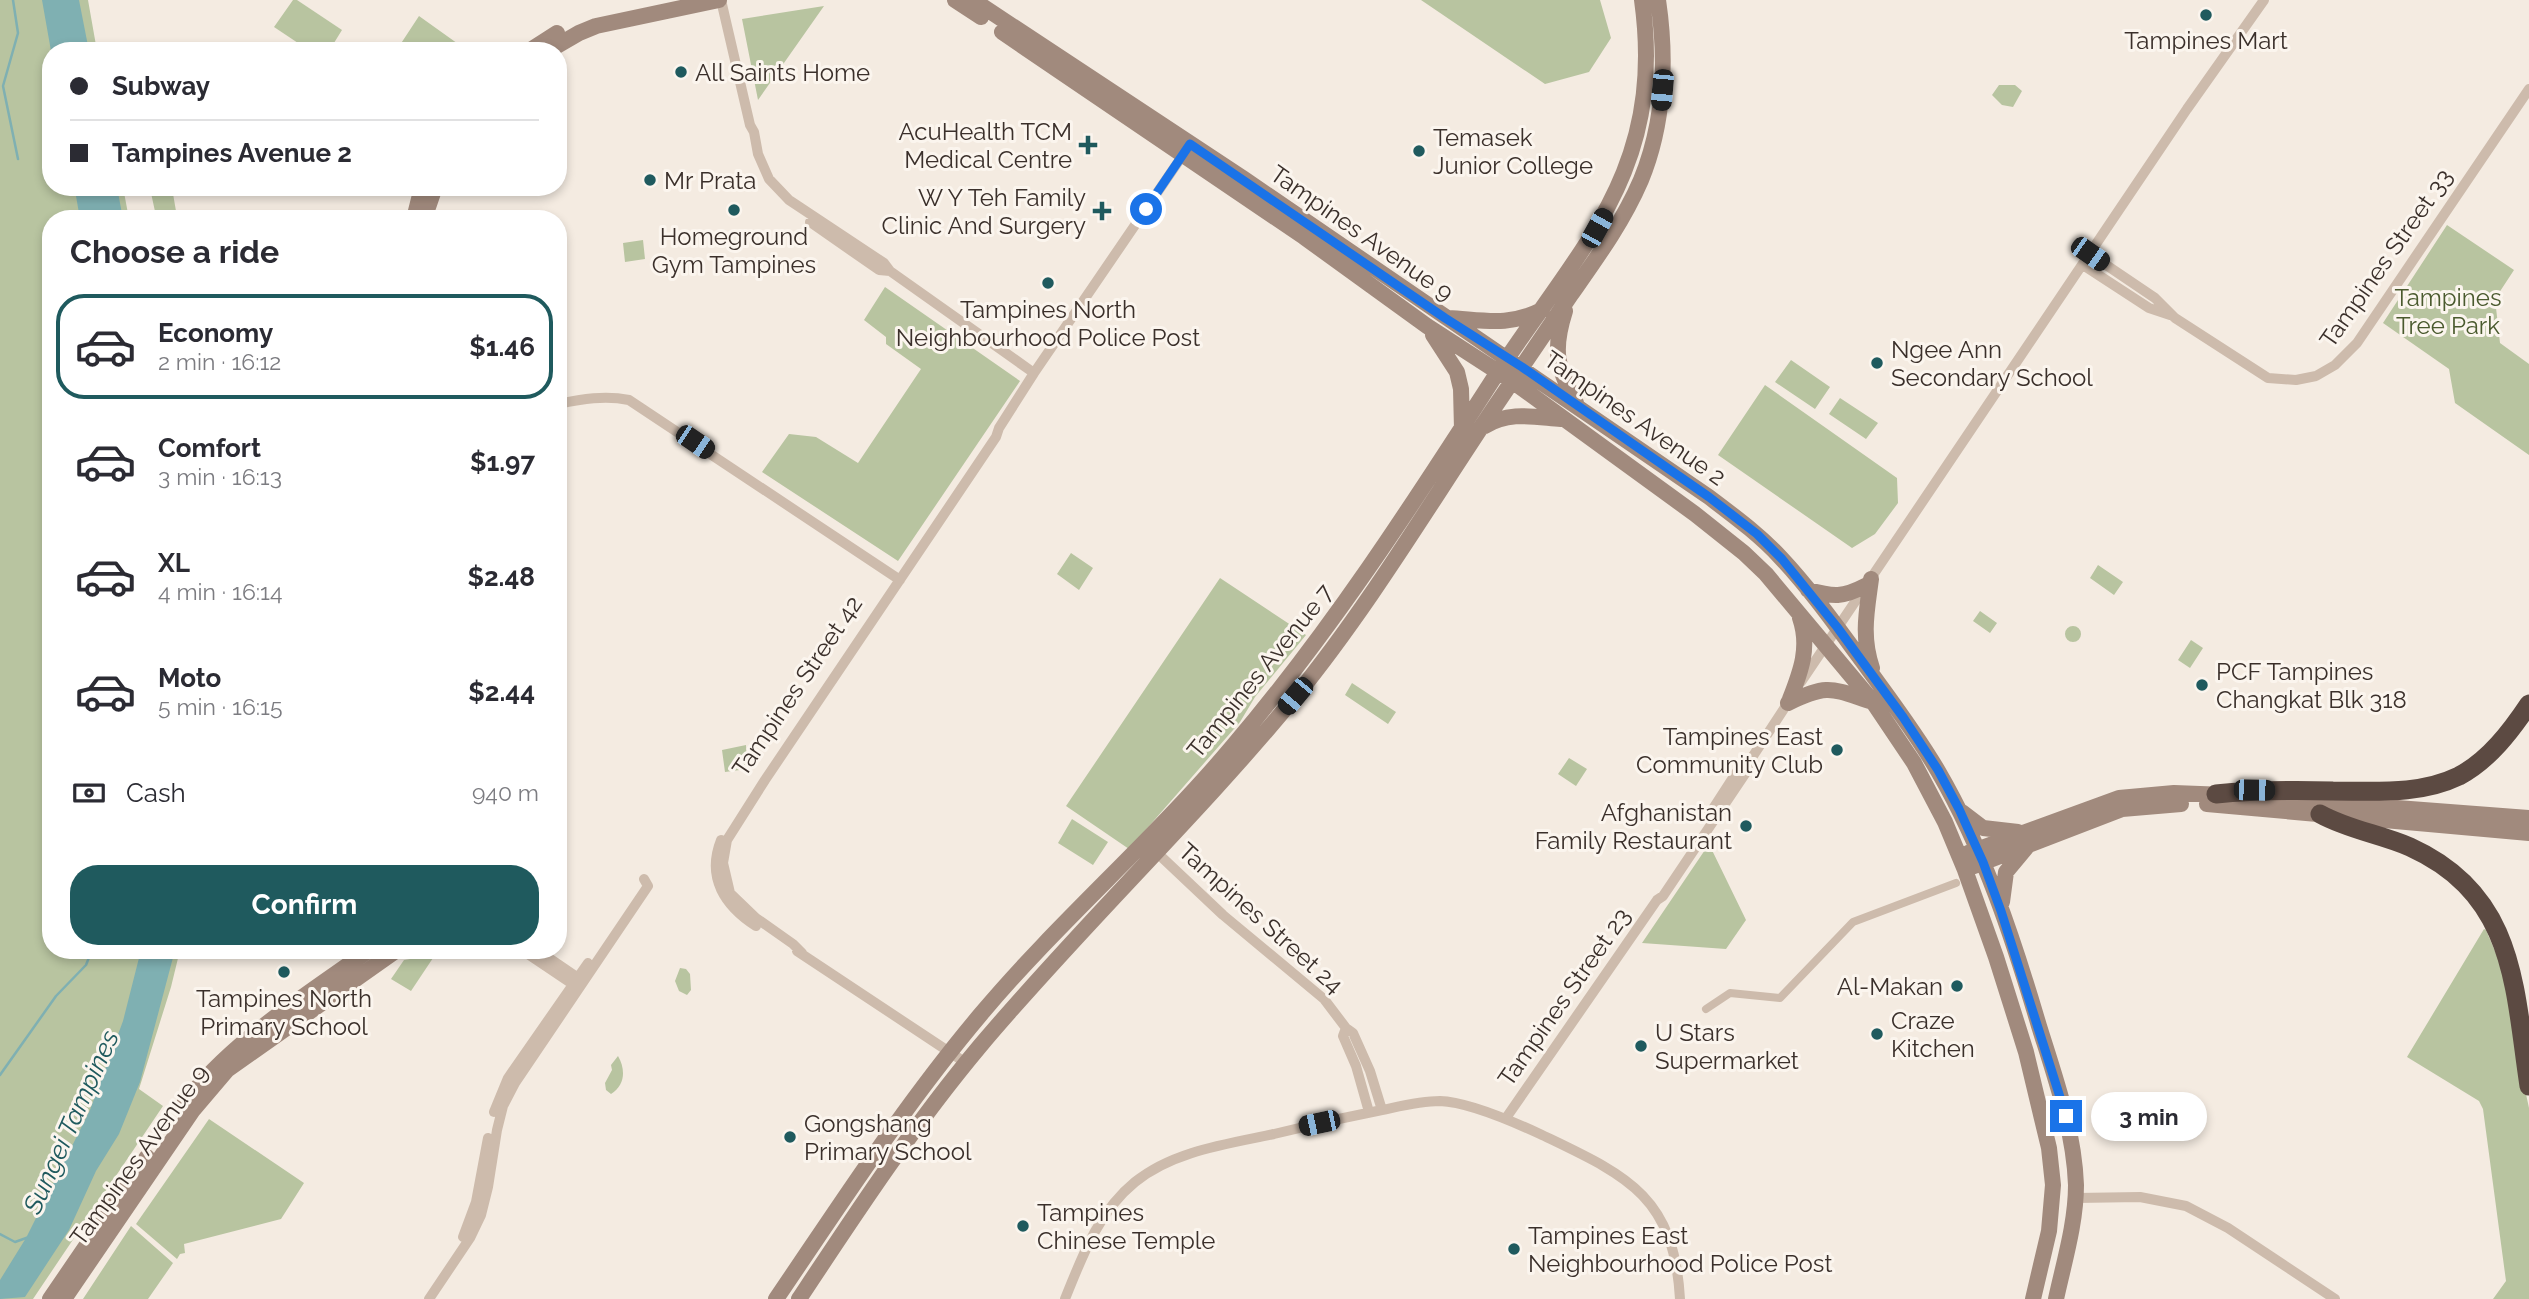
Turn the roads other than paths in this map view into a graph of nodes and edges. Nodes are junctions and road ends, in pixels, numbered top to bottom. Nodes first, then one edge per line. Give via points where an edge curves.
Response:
1 (668, 0) edge
2 (720, 0) edge
3 (956, 0) edge
4 (973, 0) edge
5 (1642, 0) edge
6 (1658, 0) edge
7 (2256, 0) edge
8 (2264, 0) edge
9 (544, 42) edge
10 (564, 42) edge
11 (2230, 46) junction
12 (2529, 89) edge
13 (1186, 150) junction
14 (2090, 254) junction
15 (2083, 265) junction
16 (1570, 297) junction
17 (1544, 308) junction
18 (2170, 314) junction
19 (1445, 318) junction
20 (1427, 326) junction
21 (1515, 362) junction
22 (1498, 372) junction
23 (1034, 373) junction
24 (1512, 381) junction
25 (567, 402) edge
26 (1577, 405) junction
27 (1563, 419) junction
28 (1462, 429) junction
29 (1480, 429) junction
30 (898, 579) junction
31 (1869, 582) junction
32 (1808, 590) junction
33 (1797, 610) junction
34 (1837, 627) junction
35 (1825, 644) junction
36 (1876, 680) junction
37 (1789, 701) junction
38 (1873, 702) junction
39 (2529, 704) edge
40 (2216, 794) junction
41 (1959, 809) junction
42 (2320, 814) junction
43 (2529, 818) edge
44 (2529, 833) edge
45 (2028, 838) junction
46 (1145, 841) junction
47 (1157, 853) junction
48 (1981, 855) junction
49 (1960, 870) junction
50 (2001, 911) junction
51 (357, 959) edge
52 (384, 959) edge
53 (537, 959) edge
54 (548, 959) edge
55 (578, 983) junction
56 (1706, 1009) dead end
57 (1346, 1028) junction
58 (951, 1051) junction
59 (966, 1063) junction
60 (2529, 1086) edge
61 (2058, 1088) junction
62 (1382, 1110) junction
63 (1369, 1112) junction
64 (1506, 1118) junction
65 (493, 1128) junction
66 (2049, 1148) junction
67 (2076, 1198) junction
68 (50, 1299) edge
69 (64, 1299) edge
70 (422, 1299) edge
71 (429, 1299) edge
72 (776, 1299) edge
73 (799, 1299) edge
74 (1065, 1299) edge
75 (1680, 1299) edge
76 (2033, 1299) edge
77 (2056, 1299) edge
78 (2335, 1299) edge

1 - 9 main road via 576,23
2 - 10 main road via 596,26
2 - 23 street via 750,125 751,156 769,191
3 - 13 main road, Tampines Avenue 9
4 - 13 main road, Tampines Avenue 9
5 - 17 main road, Tampines Avenue 7 via 1646,72 1641,118 1626,170 1609,207
6 - 16 main road, Tampines Avenue 7 via 1663,74 1653,142 1629,205
7 - 11 street via 2232,35
8 - 11 street
11 - 14 street, Tampines Street 23
12 - 18 street, Tampines Street 33 via 2357,344 2335,365 2305,379 2261,376
13 - 19 main road, Tampines Avenue 9
13 - 20 main road, Tampines Avenue 9
13 - 23 street, Tampines Street 42
14 - 15 street, Tampines Street 23
14 - 18 street, Tampines Street 33
15 - 18 street, Tampines Street 33 via 2149,308
15 - 31 street, Tampines Street 23
16 - 21 main road, Tampines Avenue 7
16 - 26 main road via 1556,345
17 - 19 main road via 1506,322
17 - 21 main road, Tampines Avenue 7
19 - 21 main road, Tampines Avenue 9
20 - 22 main road, Tampines Avenue 9
20 - 28 main road via 1457,372
21 - 22 main road, Tampines Avenue 7
21 - 24 main road, Tampines Avenue 7
21 - 26 main road, Tampines Avenue 2
22 - 24 main road, Tampines Avenue 2
22 - 28 main road, Tampines Avenue 7
23 - 30 street, Tampines Street 42
24 - 27 main road, Tampines Avenue 2
24 - 29 main road, Tampines Avenue 7
25 - 30 street via 614,397 629,400
26 - 32 main road, Tampines Avenue 2 via 1757,534
27 - 29 main road via 1501,417
27 - 33 main road, Tampines Avenue 2 via 1645,475 1744,553
28 - 46 main road, Tampines Avenue 7 via 1340,609 1233,746
29 - 47 main road, Tampines Avenue 7 via 1391,567 1306,684
30 - 58 street, Tampines Street 42 via 731,821 716,853 717,881 728,904 752,924
31 - 32 main road via 1847,595
31 - 34 street, Tampines Street 23
31 - 36 main road via 1864,625
32 - 34 main road, Tampines Avenue 2
33 - 35 main road, Tampines Avenue 2
33 - 37 main road via 1806,648
34 - 35 street, Tampines Street 23
34 - 36 main road, Tampines Avenue 2
35 - 37 street, Tampines Street 23
35 - 38 main road, Tampines Avenue 2
36 - 41 main road, Tampines Avenue 2 via 1924,748
37 - 38 main road via 1820,689
37 - 64 street, Tampines Street 23 via 1746,771 1657,892 1657,900
38 - 49 main road, Tampines Avenue 2 via 1926,784
39 - 40 highway via 2487,756 2459,775 2422,789
40 - 43 main road
40 - 45 main road via 2119,798
41 - 45 main road via 1983,828
41 - 48 main road, Tampines Avenue 2
42 - 44 main road
42 - 45 main road via 2175,803 2122,808
42 - 60 highway via 2419,852 2471,890 2504,943
45 - 48 main road
45 - 50 main road via 2006,872
46 - 47 street, Tampines Street 24
46 - 58 main road, Tampines Avenue 7 via 1013,978
47 - 57 street, Tampines Street 24 via 1223,915 1314,989
47 - 59 main road, Tampines Avenue 7
48 - 49 main road
48 - 50 main road, Tampines Avenue 2
49 - 56 street via 1853,922 1780,998 1730,993
49 - 66 main road, Tampines Avenue 2 via 1996,957 2026,1052
50 - 61 main road, Tampines Avenue 2
51 - 68 main road, Tampines Avenue 9 via 238,1046 198,1084
52 - 69 main road, Tampines Avenue 9 via 227,1070 193,1110
53 - 55 street
54 - 55 street
55 - 55 street via 644,879 648,886
55 - 65 street via 515,1083
57 - 62 street, Tampines Street 24 via 1353,1033 1368,1067
57 - 63 street, Tampines Street 24 via 1343,1036
58 - 59 street, Tampines Street 42
58 - 72 main road, Tampines Avenue 7 via 876,1151
59 - 73 main road, Tampines Avenue 7 via 862,1203
61 - 66 main road via 2052,1102
61 - 67 main road, Tampines Avenue 2
62 - 63 street
62 - 64 street via 1444,1101
63 - 74 street via 1207,1149 1144,1175 1112,1205 1096,1228
64 - 75 street via 1614,1171 1643,1196 1669,1235
65 - 70 street via 462,1240
65 - 71 street via 481,1214
66 - 76 main road, Tampines Avenue 2 via 2053,1185 2049,1231
67 - 77 main road, Tampines Avenue 2
67 - 78 street via 2140,1197 2186,1206 2228,1228

